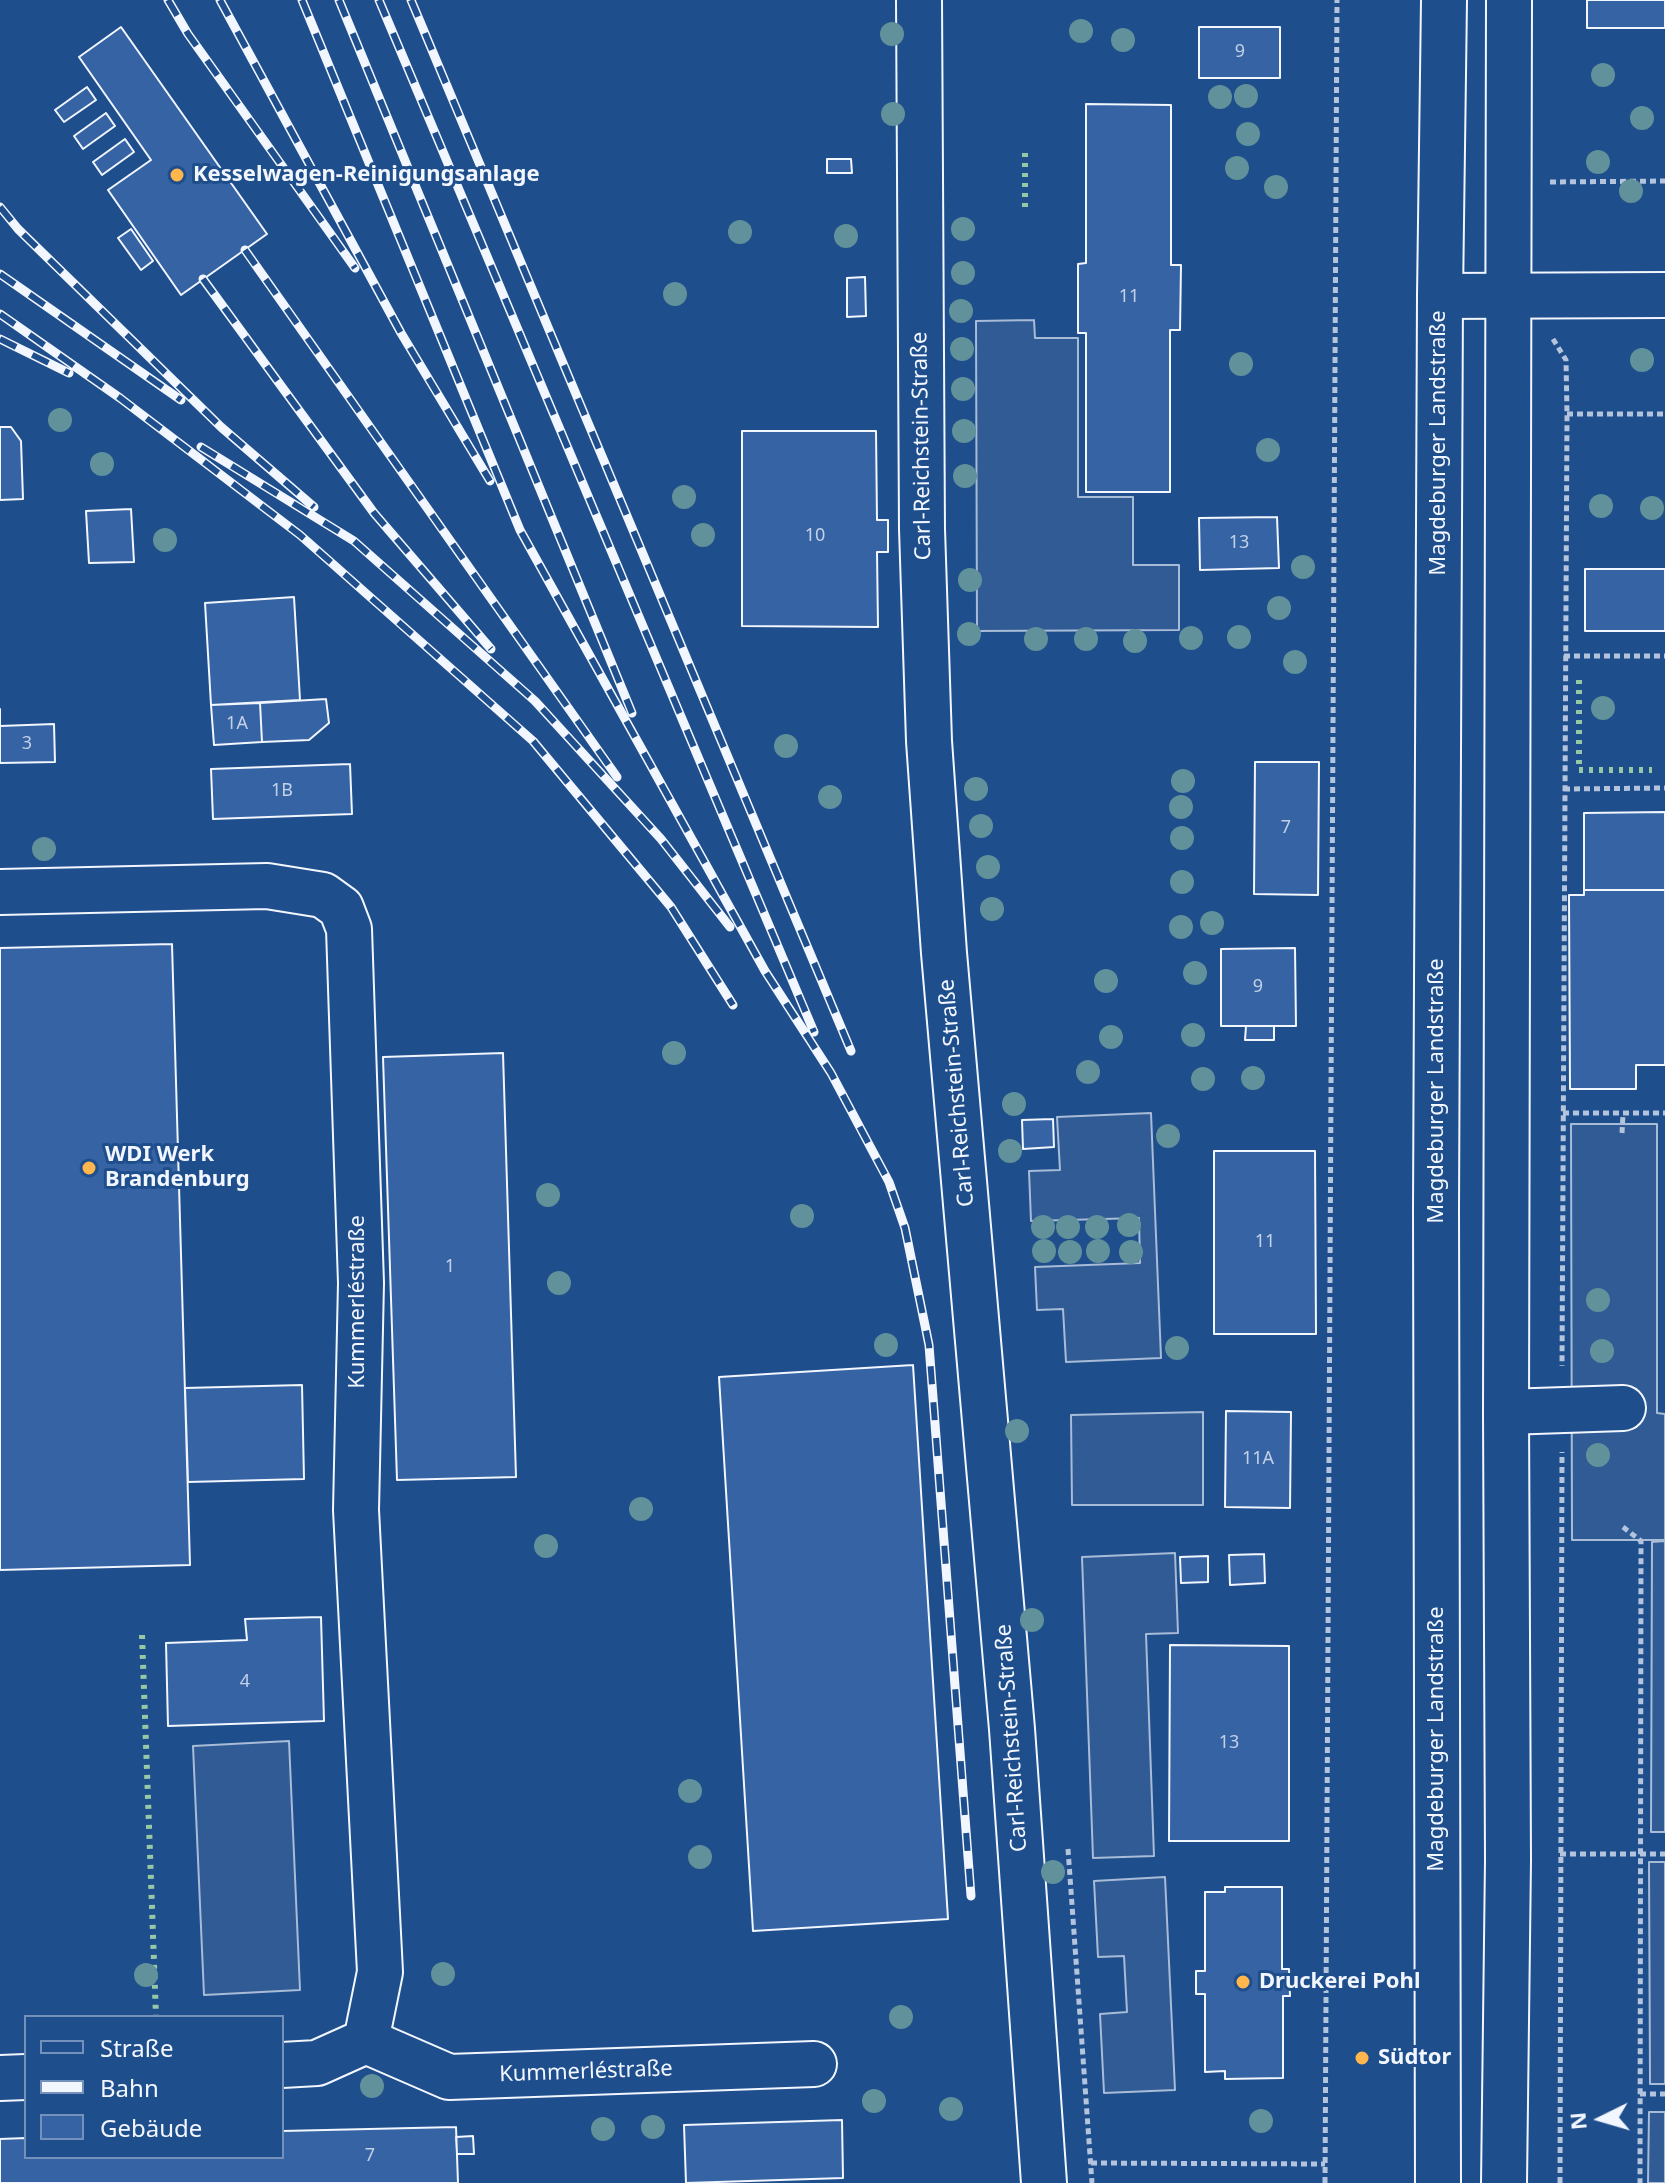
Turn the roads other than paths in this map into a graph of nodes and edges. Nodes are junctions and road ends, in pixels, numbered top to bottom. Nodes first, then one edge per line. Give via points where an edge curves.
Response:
1 (919, 0) edge
2 (1444, 0) edge
3 (1509, 0) edge
4 (1509, 295) junction
5 (1665, 295) edge
6 (1440, 296) junction
7 (0, 892) edge
8 (1623, 1408) dead end
9 (1506, 1412) junction
10 (366, 2041) junction
11 (814, 2064) dead end
12 (284, 2065) edge
13 (24, 2077) edge
14 (0, 2078) edge
15 (1044, 2183) edge
16 (1438, 2183) edge
17 (1504, 2183) edge

1 - 15 main road, Carl-Reichstein-Straße via 922,529 929,741 1012,1729
2 - 6 main road, Magdeburger Landstraße
3 - 4 main road
4 - 5 main road
4 - 6 main road
4 - 9 main road
6 - 16 main road, Magdeburger Landstraße
7 - 10 main road, Kummerléstraße via 267,886 323,895 341,908 349,929 361,1283 356,1510 380,1972
8 - 9 main road
9 - 17 main road
10 - 11 main road, Kummerléstraße via 449,2077
10 - 12 main road via 317,2063
13 - 14 main road

